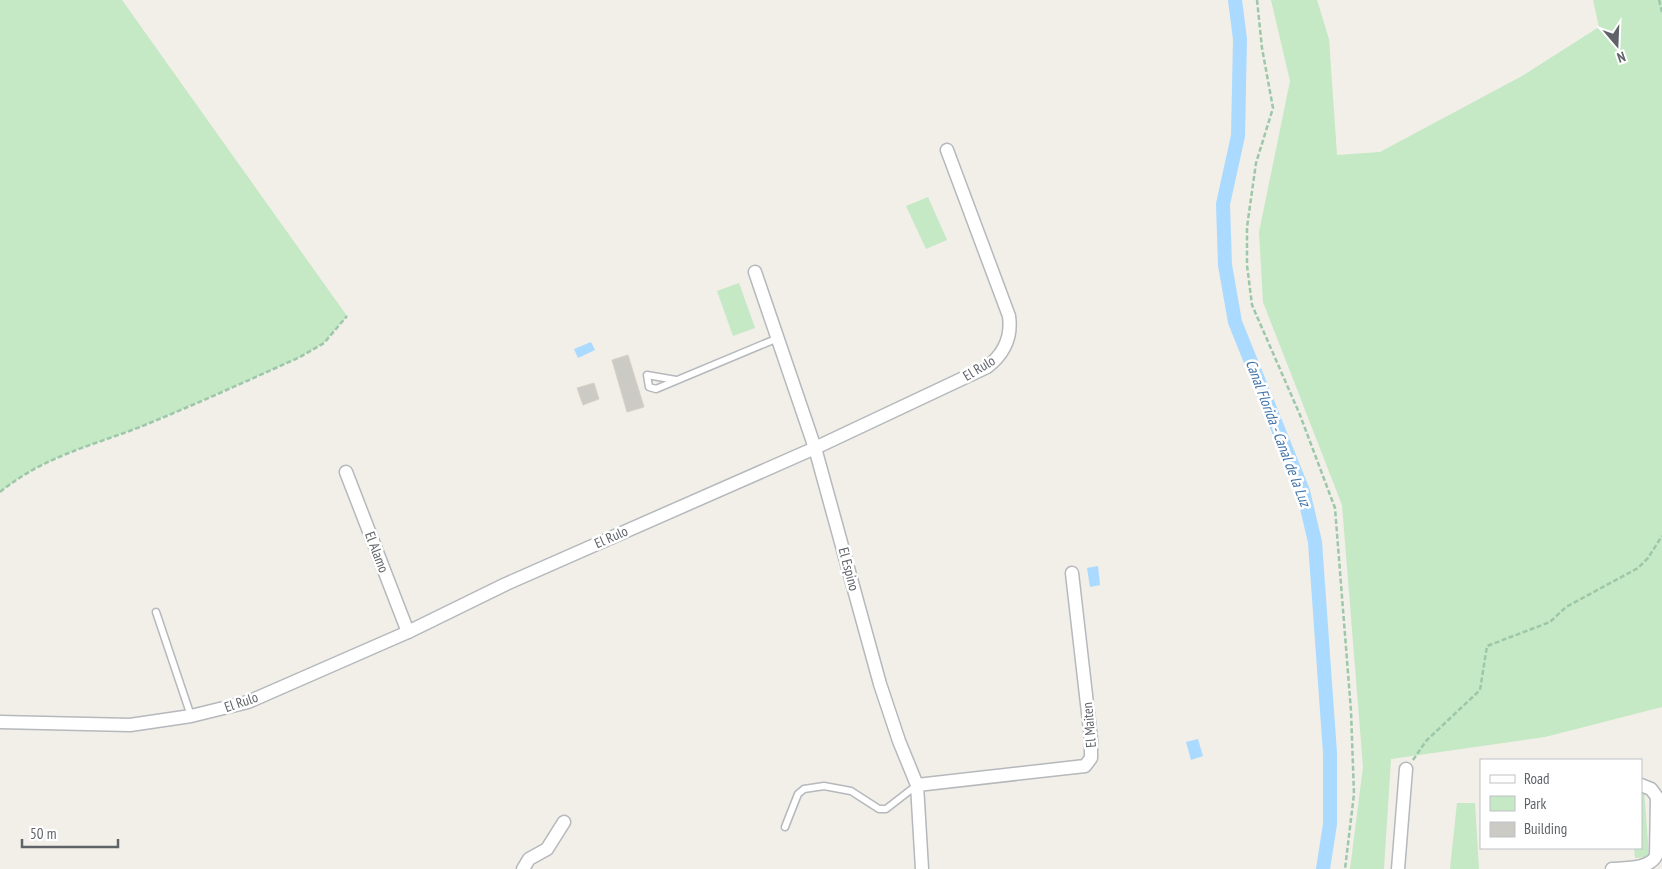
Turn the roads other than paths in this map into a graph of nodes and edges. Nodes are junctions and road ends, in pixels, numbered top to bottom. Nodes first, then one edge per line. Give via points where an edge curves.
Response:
1 (947, 150) dead end
2 (755, 272) dead end
3 (778, 338) junction
4 (676, 380) dead end
5 (815, 448) junction
6 (346, 472) dead end
7 (1072, 573) dead end
8 (156, 612) dead end
9 (408, 632) junction
10 (191, 716) junction
11 (0, 722) edge
12 (1406, 769) road end
13 (917, 785) junction
14 (1642, 785) edge
15 (564, 822) dead end
16 (1660, 826) edge
17 (785, 827) dead end
18 (524, 869) edge
19 (922, 869) edge
20 (1398, 869) edge
21 (1612, 869) edge

1 - 5 street, El Rulo via 1009,316 1010,332 1005,348 986,367
2 - 3 street, El Espino
3 - 4 lane
3 - 5 street, El Espino
5 - 9 street, El Rulo via 506,584
5 - 13 street, El Espino via 880,684
6 - 9 street, El Alamo
7 - 13 street, El Maiten via 1092,758 1085,766
8 - 10 lane
9 - 10 street, El Rulo via 248,702
10 - 11 street, El Rulo via 108,726
12 - 20 street
13 - 17 lane via 886,809 878,808 851,791 824,786 804,789 798,794
13 - 19 street, El Espino
14 - 16 street via 1651,789 1657,797
15 - 18 street via 547,849 529,859
16 - 21 street via 1652,863 1644,867

